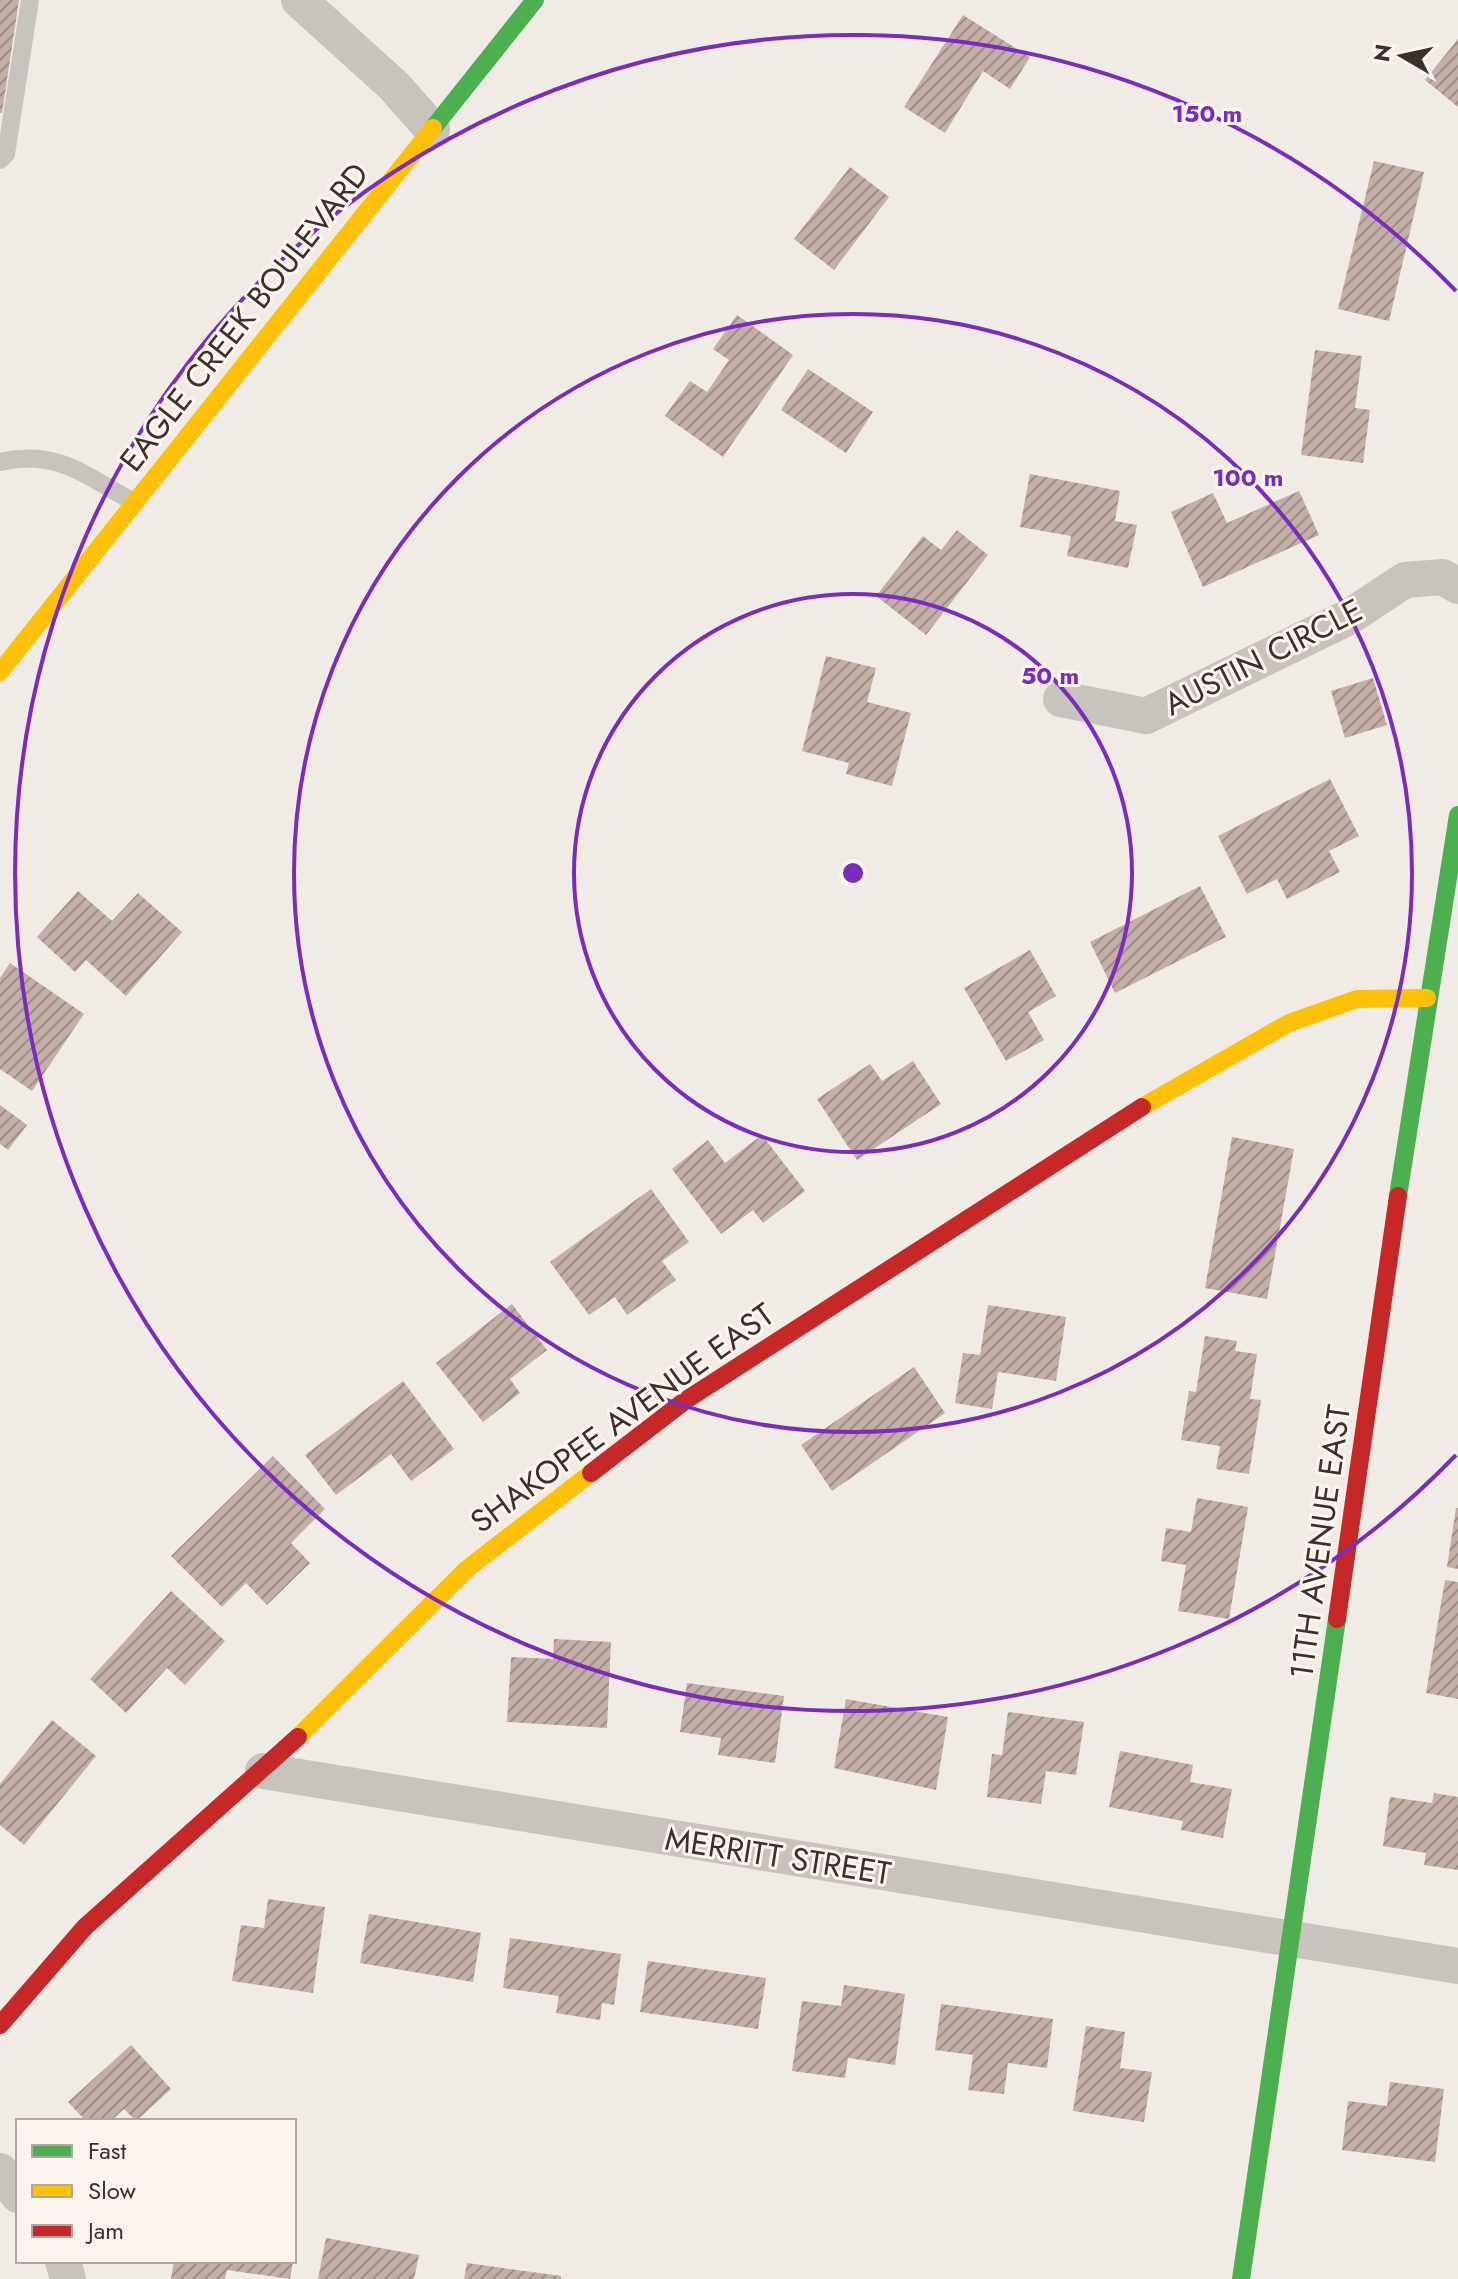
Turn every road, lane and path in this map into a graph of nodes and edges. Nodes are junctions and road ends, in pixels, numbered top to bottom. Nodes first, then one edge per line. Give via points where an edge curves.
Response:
1 (30, 0) edge
2 (299, 0) edge
3 (535, 0) edge
4 (432, 129) junction
5 (0, 160) edge
6 (0, 462) edge
7 (135, 503) junction
8 (1458, 586) edge
9 (0, 672) edge
10 (1061, 699) dead end
11 (1458, 815) edge
12 (1427, 998) junction
13 (263, 1771) junction
14 (1292, 1941) junction
15 (1458, 1966) edge
16 (0, 2025) edge
17 (0, 2171) edge
18 (16, 2192) edge
19 (1241, 2279) edge

1 - 5 lane via 6,154
2 - 4 street via 394,86
3 - 4 street, EAGLE CREEK BOULEVARD
4 - 7 street, EAGLE CREEK BOULEVARD
6 - 7 lane via 23,456 54,459
7 - 9 street, EAGLE CREEK BOULEVARD
8 - 10 street, AUSTIN CIRCLE via 1443,577 1405,580 1349,617 1146,716
11 - 12 street, 11TH AVENUE EAST
12 - 13 street, SHAKOPEE AVENUE EAST via 1357,999 1289,1023 1116,1122 686,1400 467,1569
12 - 14 street, 11TH AVENUE EAST
13 - 14 street, MERRITT STREET
13 - 16 street, SHAKOPEE AVENUE EAST via 85,1927
14 - 15 street, MERRITT STREET
14 - 19 street, 11TH AVENUE EAST
17 - 18 street

